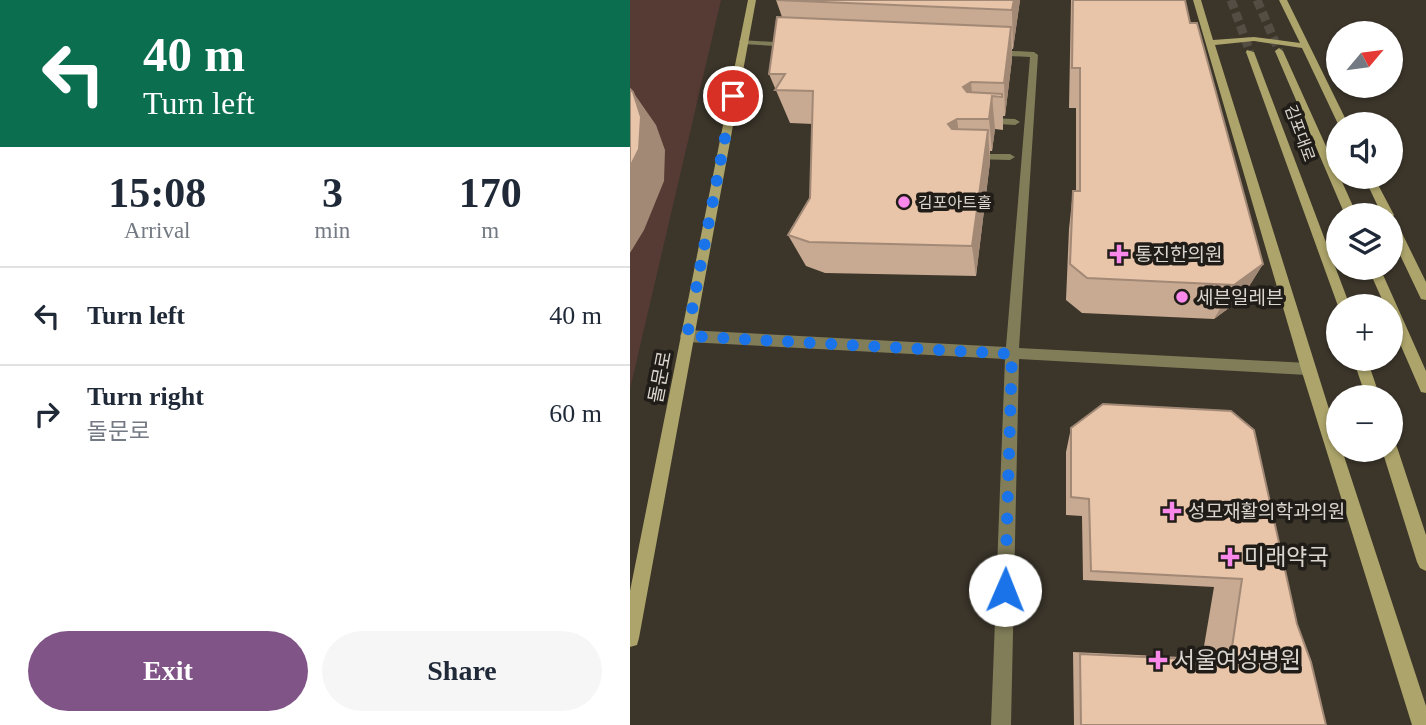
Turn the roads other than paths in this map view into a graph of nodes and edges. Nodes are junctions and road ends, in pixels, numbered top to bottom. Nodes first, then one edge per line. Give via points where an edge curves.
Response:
1 (752, 0) edge
2 (1197, 0) edge
3 (1283, 0) edge
4 (743, 42) junction
5 (1210, 43) junction
6 (800, 45) edge
7 (1306, 46) junction
8 (1279, 51) tunnel mouth
9 (979, 52) edge
10 (1250, 52) tunnel mouth
11 (1337, 112) edge
12 (974, 120) edge
13 (1015, 122) dead end
14 (961, 157) edge
15 (1010, 158) dead end
16 (1346, 203) edge
17 (1403, 248) edge
18 (1339, 294) edge
19 (1426, 295) edge
20 (1403, 334) edge
21 (687, 336) junction
22 (1012, 354) junction
23 (1308, 369) junction
24 (1426, 387) edge
25 (1394, 462) edge
26 (1426, 562) edge
27 (630, 638) edge
28 (1001, 725) edge
29 (1422, 725) edge

1 - 4 main road, 돌문로
2 - 5 main road
3 - 7 main road
4 - 6 street
4 - 21 main road, 돌문로
5 - 7 main road via 1254,39
5 - 23 main road
7 - 11 main road
8 - 16 main road, 김포대로
9 - 22 street via 1034,55
10 - 18 main road, 김포대로
12 - 13 street
14 - 15 street
17 - 19 main road
20 - 24 main road
21 - 22 street
21 - 27 main road, 돌문로
22 - 23 street
22 - 28 street
23 - 29 main road
25 - 26 main road

